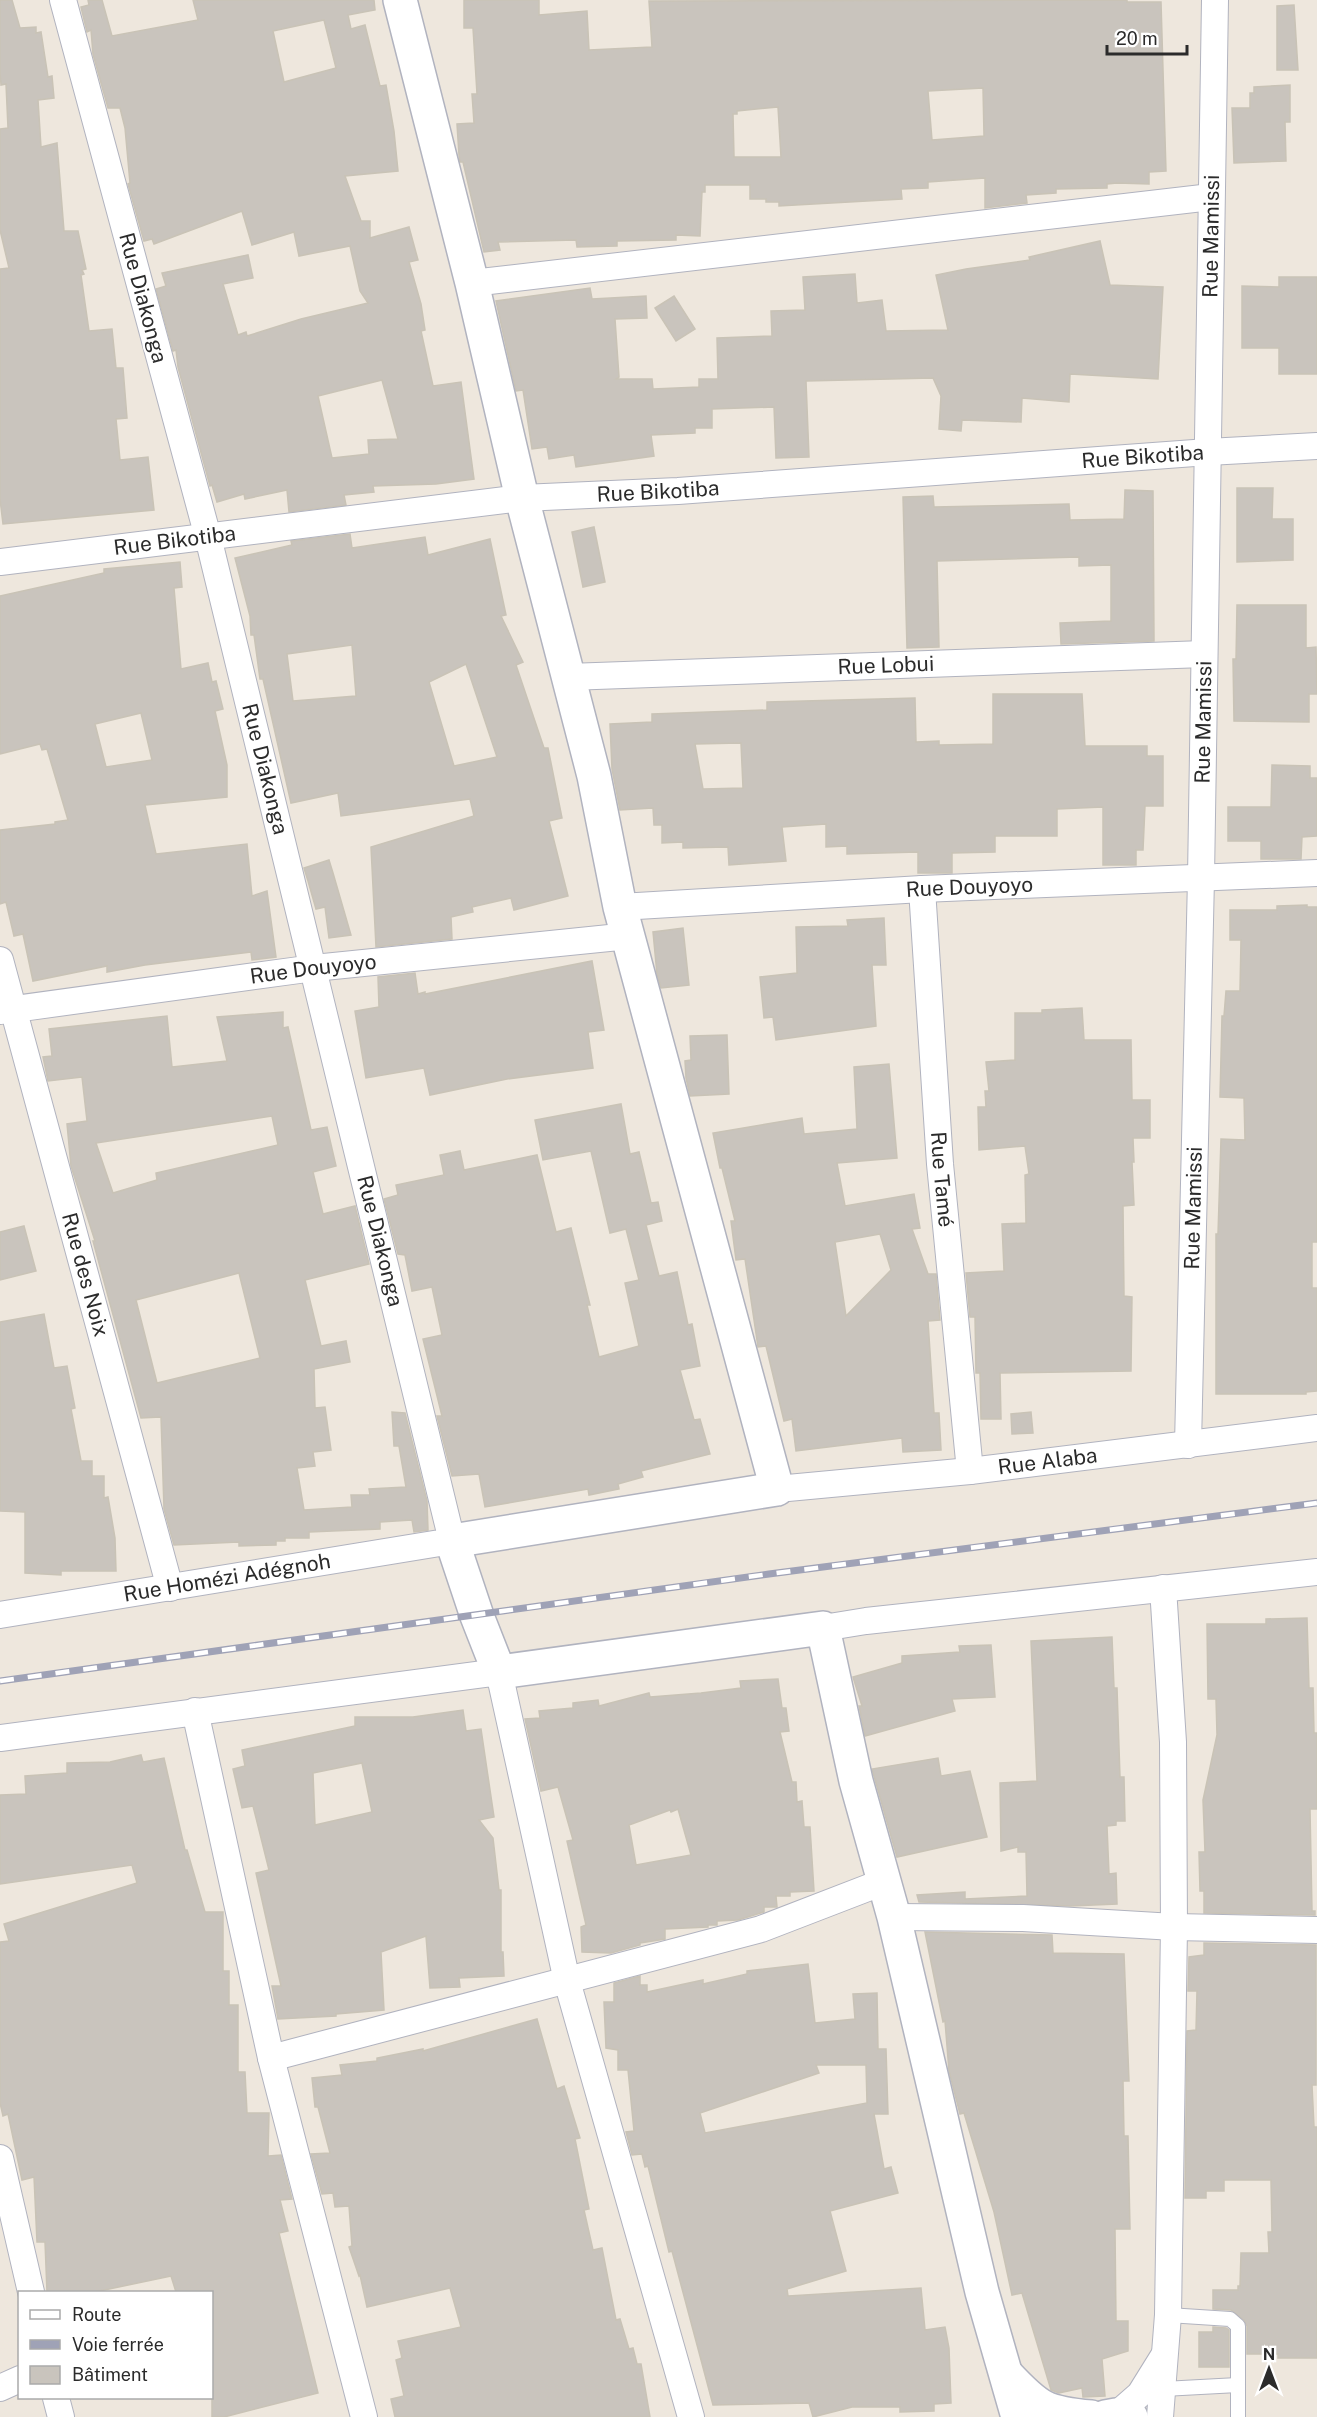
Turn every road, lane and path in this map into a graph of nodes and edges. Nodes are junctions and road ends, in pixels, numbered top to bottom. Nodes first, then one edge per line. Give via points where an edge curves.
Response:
1 (63, 0) edge
2 (400, 0) edge
3 (1215, 0) edge
4 (1211, 197) junction
5 (472, 283) junction
6 (1317, 446) edge
7 (1208, 452) junction
8 (522, 498) junction
9 (208, 537) junction
10 (0, 562) edge
11 (1204, 654) junction
12 (568, 677) junction
13 (1317, 873) edge
14 (1201, 878) junction
15 (922, 889) junction
16 (624, 921) junction
17 (0, 960) edge
18 (314, 968) junction
19 (7, 1010) edge
20 (1317, 1428) edge
21 (1188, 1445) junction
22 (970, 1471) junction
23 (777, 1489) junction
24 (452, 1541) junction
25 (1317, 1572) edge
26 (170, 1588) junction
27 (1163, 1588) junction
28 (0, 1615) edge
29 (823, 1628) junction
30 (499, 1672) junction
31 (195, 1711) junction
32 (0, 1738) edge
33 (883, 1882) junction
34 (894, 1917) junction
35 (1174, 1927) junction
36 (1317, 1930) edge
37 (567, 1981) junction
38 (271, 2058) junction
39 (0, 2158) edge
40 (31, 2291) edge
41 (1168, 2315) junction
42 (1165, 2351) junction
43 (1007, 2375) junction
44 (18, 2380) edge
45 (1238, 2385) junction
46 (0, 2388) edge
47 (1164, 2389) junction
48 (56, 2399) edge
49 (1111, 2416) edge
50 (61, 2417) edge
51 (364, 2417) edge
52 (691, 2417) edge
53 (1018, 2417) edge
54 (1160, 2417) edge
55 (1239, 2417) edge

1 - 9 street, Rue Diakonga
2 - 5 main road
3 - 4 street, Rue Mamissi
4 - 5 street
4 - 7 street, Rue Mamissi
5 - 8 main road
6 - 7 street, Rue Bikotiba
7 - 8 street, Rue Bikotiba via 678,491
7 - 11 street, Rue Mamissi
8 - 9 street, Rue Bikotiba
8 - 12 main road
9 - 10 street, Rue Bikotiba
9 - 18 street, Rue Diakonga
11 - 12 street, Rue Lobui
11 - 14 street, Rue Mamissi
12 - 16 main road via 594,776
13 - 14 street, Rue Douyoyo
14 - 15 street, Rue Douyoyo
14 - 21 street, Rue Mamissi
15 - 16 street, Rue Douyoyo
15 - 22 street, Rue Tamé via 939,1164
16 - 18 street, Rue Douyoyo
16 - 23 main road
17 - 19 street, Rue des Noix
18 - 19 street, Rue Douyoyo
18 - 24 street, Rue Diakonga
19 - 26 street, Rue des Noix
20 - 21 street, Rue Alaba
21 - 22 street, Rue Alaba
22 - 23 street, Rue Alaba
23 - 24 main road
24 - 26 street, Rue Homézi Adégnoh
24 - 30 main road
25 - 27 street
26 - 28 street, Rue Homézi Adégnoh
27 - 29 street
27 - 35 street via 1173,1742
29 - 30 main road
29 - 33 main road
30 - 31 street
30 - 37 street
31 - 32 street
31 - 38 street
33 - 34 main road
33 - 37 street via 761,1929
34 - 35 street via 1023,1917
34 - 43 main road via 982,2292
35 - 36 street
35 - 41 street
37 - 38 street
37 - 52 street
38 - 51 street
39 - 40 street
41 - 42 street
41 - 45 lane via 1236,2322
42 - 47 street
42 - 49 street via 1140,2394
43 - 49 main road via 1032,2402 1060,2414
43 - 53 main road
44 - 46 street
45 - 47 lane
45 - 55 lane
47 - 54 street
48 - 50 street

